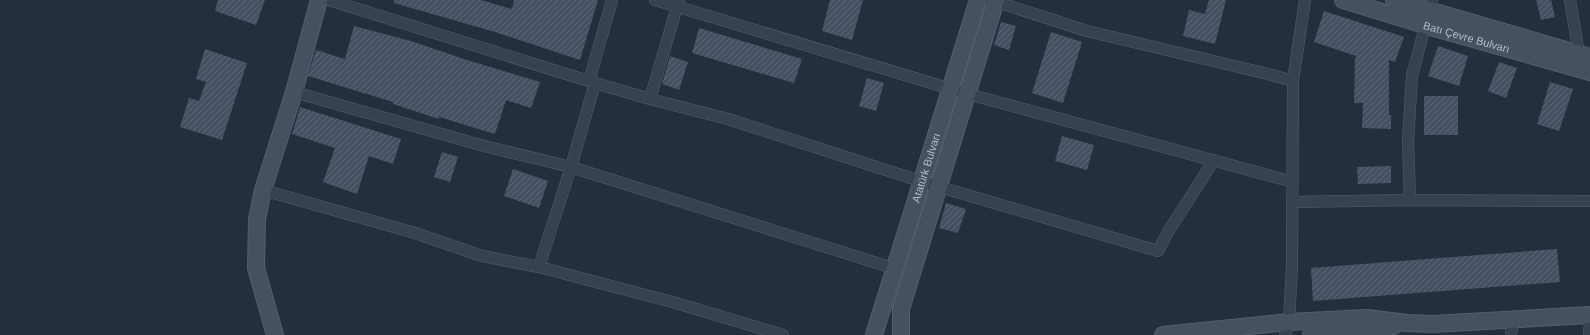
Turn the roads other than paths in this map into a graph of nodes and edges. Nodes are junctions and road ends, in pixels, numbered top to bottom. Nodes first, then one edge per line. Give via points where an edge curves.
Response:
1 (319, 0) edge
2 (329, 0) edge
3 (612, 0) edge
4 (655, 0) edge
5 (978, 0) edge
6 (1305, 0) edge
7 (1343, 0) edge
8 (1394, 0) edge
9 (1570, 0) edge
10 (994, 1) edge
11 (678, 3) edge
12 (1430, 5) edge
13 (1424, 25) junction
14 (1584, 55) edge
15 (1590, 72) edge
16 (1293, 81) junction
17 (592, 82) junction
18 (951, 89) junction
19 (294, 92) junction
20 (968, 94) junction
21 (650, 99) junction
22 (1214, 160) junction
23 (571, 167) junction
24 (923, 182) junction
25 (1294, 182) junction
26 (939, 186) junction
27 (263, 190) junction
28 (1410, 200) junction
29 (1590, 201) edge
30 (1293, 202) junction
31 (539, 267) junction
32 (896, 269) junction
33 (1590, 315) edge
34 (1590, 322) edge
35 (1408, 324) junction
36 (1287, 328) edge
37 (1512, 328) edge
38 (1433, 329) edge
39 (1353, 334) edge
40 (275, 335) edge
41 (783, 335) edge
42 (874, 335) edge
43 (901, 335) edge
44 (1162, 335) edge
45 (1311, 335) edge
46 (1589, 335) edge

1 - 19 main road
2 - 17 street
3 - 17 street
4 - 11 street
5 - 18 main road, Atatürk Bulvarı
6 - 16 street
7 - 13 main road, Batı Çevre Bulvarı
8 - 12 main road, Batı Çevre Bulvarı
9 - 14 street
10 - 16 street via 1087,31
10 - 20 main road, Atatürk Bulvarı
11 - 18 street
11 - 21 street
12 - 13 street
12 - 14 main road, Batı Çevre Bulvarı
13 - 15 main road, Batı Çevre Bulvarı
13 - 28 street via 1409,101
16 - 25 street
17 - 21 street
17 - 23 street
18 - 20 street
18 - 24 main road, Atatürk Bulvarı
19 - 23 street via 484,146
19 - 27 main road
20 - 22 street
20 - 26 main road, Atatürk Bulvarı
21 - 24 street via 728,119
22 - 25 street
22 - 26 street via 1158,251
23 - 31 street
23 - 32 street
24 - 26 street
24 - 32 main road, Atatürk Bulvarı
25 - 30 street
26 - 43 main road, Atatürk Bulvarı via 901,309
27 - 31 street via 415,233 482,256
27 - 40 main road via 257,219 256,268
28 - 29 street
28 - 30 street
30 - 36 street
31 - 41 street via 676,303
32 - 42 main road, Atatürk Bulvarı
33 - 37 main road
34 - 46 street
35 - 36 main road via 1367,318
35 - 38 main road
35 - 39 main road
36 - 44 main road
37 - 38 main road
39 - 45 main road

